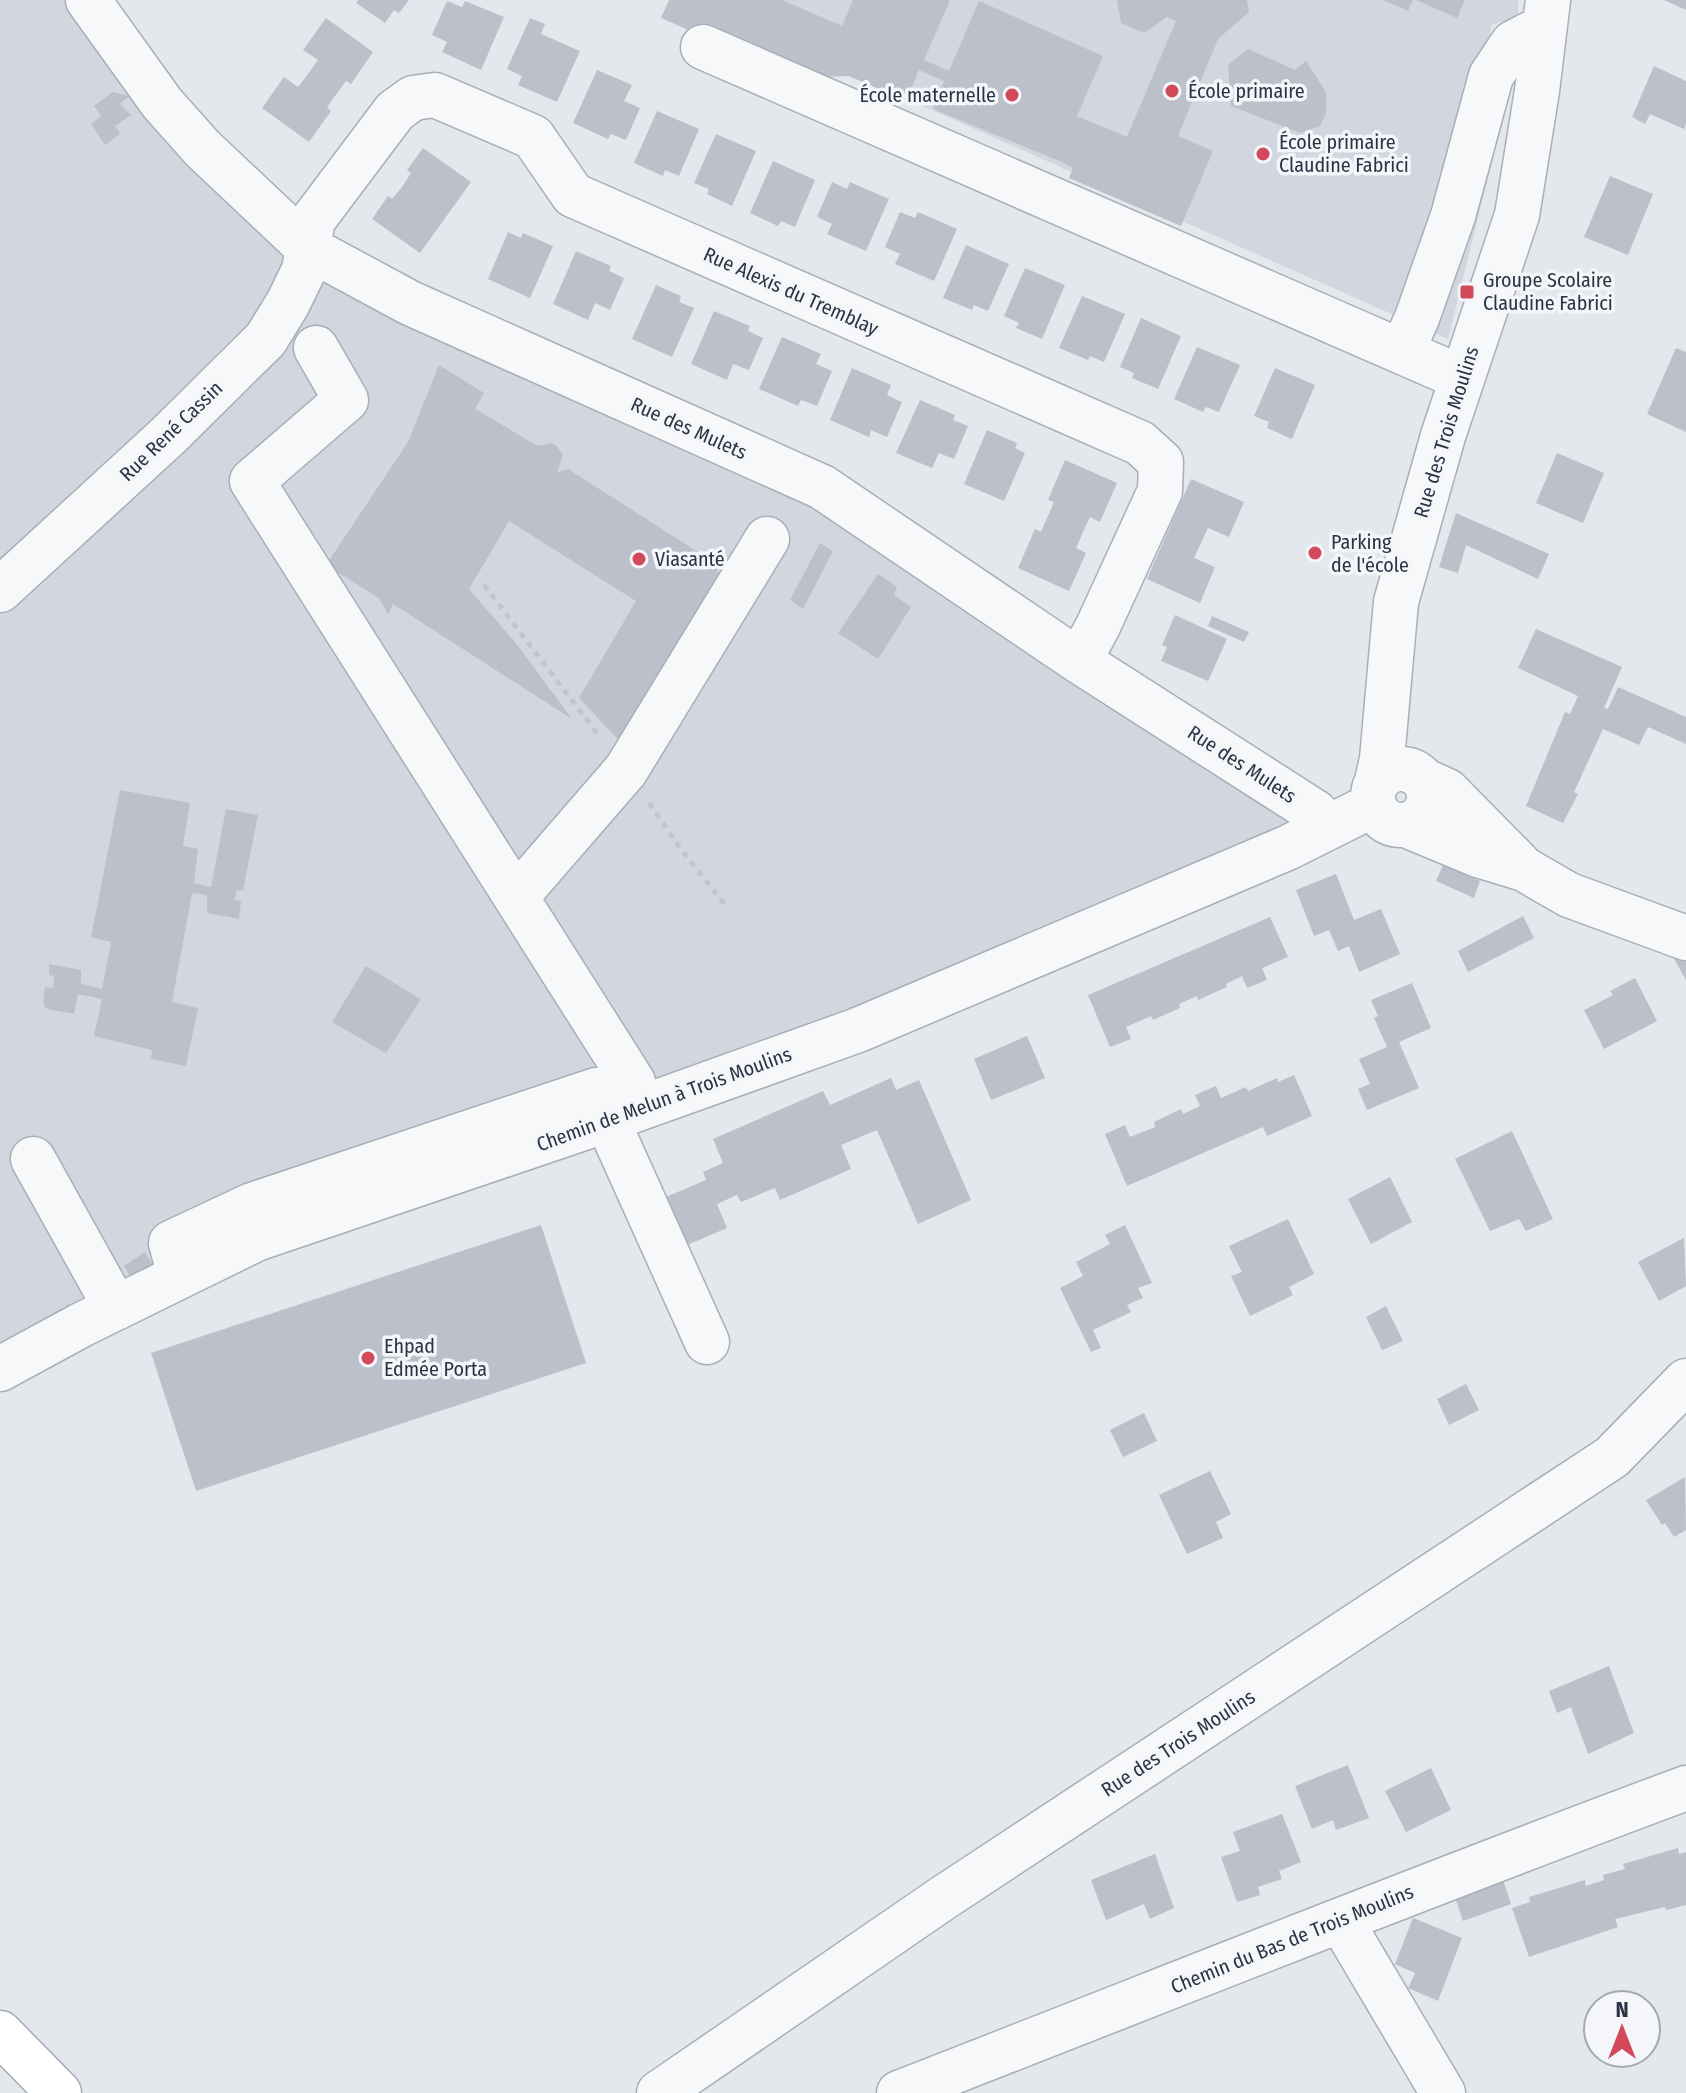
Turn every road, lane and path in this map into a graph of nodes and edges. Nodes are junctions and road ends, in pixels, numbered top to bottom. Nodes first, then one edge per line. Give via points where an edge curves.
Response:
1 (88, 0) edge
2 (1546, 14) edge
3 (703, 47) dead end
4 (308, 248) junction
5 (316, 348) dead end
6 (1402, 351) junction
7 (1462, 378) junction
8 (767, 539) dead end
9 (0, 590) edge
10 (1079, 661) junction
11 (1400, 794) junction
12 (1328, 826) junction
13 (516, 897) junction
14 (1686, 938) edge
15 (633, 1082) dead end
16 (607, 1120) junction
17 (33, 1159) dead end
18 (116, 1308) junction
19 (707, 1342) dead end
20 (0, 1369) edge
21 (1686, 1381) edge
22 (1686, 1788) edge
23 (1341, 1921) junction
24 (0, 2033) edge
25 (0, 2072) edge
26 (20, 2093) edge
27 (59, 2093) edge
28 (659, 2093) edge
29 (899, 2093) edge
30 (1443, 2093) edge

1 - 4 street, Rue des Mulets via 162,103
2 - 6 street via 1513,43 1491,76 1453,216
2 - 7 street, Rue des Trois Moulins via 1517,215
3 - 6 street
4 - 9 street, Rue René Cassin via 304,270 266,339
4 - 10 street, Rue des Mulets via 410,303 822,487
4 - 10 street, Rue Alexis du Tremblay via 313,220 395,111 413,98 435,95 533,137 573,195 1140,443 1161,462 1160,491
5 - 13 street via 346,400 252,481
6 - 7 street
7 - 11 street, Rue des Trois Moulins via 1396,602 1390,678
8 - 13 street via 626,770
10 - 12 street, Rue des Mulets via 1315,812
11 - 12 street, Chemin de Melun à Trois Moulins
11 - 14 street via 1447,791 1524,869 1569,895
12 - 16 street, Chemin de Melun à Trois Moulins via 858,1030
13 - 15 street
16 - 18 street, Chemin de Melun à Trois Moulins via 256,1239
16 - 19 street
17 - 18 street
18 - 20 street, Chemin de Melun à Trois Moulins
21 - 28 street, Rue des Trois Moulins via 1612,1457 956,1889
22 - 23 street, Chemin du Bas de Trois Moulins
23 - 29 street, Chemin du Bas de Trois Moulins
23 - 30 street
24 - 27 main road
25 - 26 main road

